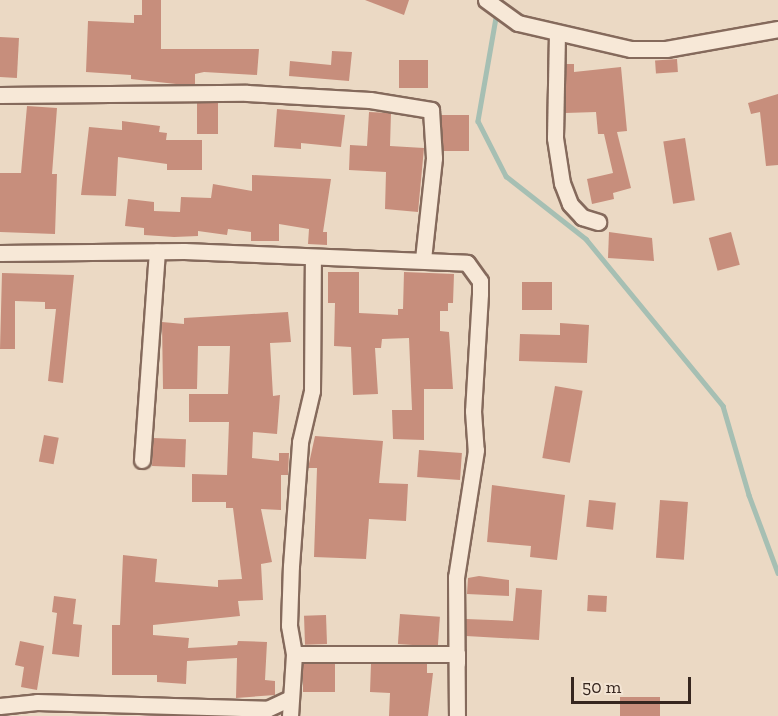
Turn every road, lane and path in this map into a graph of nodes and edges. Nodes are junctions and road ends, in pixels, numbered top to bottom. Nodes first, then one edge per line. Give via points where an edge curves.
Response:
1 (486, 0) edge
2 (778, 29) edge
3 (557, 33) junction
4 (0, 96) edge
5 (598, 222) dead end
6 (157, 252) junction
7 (0, 254) edge
8 (313, 257) junction
9 (423, 259) junction
10 (142, 460) dead end
11 (294, 654) junction
12 (288, 699) junction
13 (0, 706) edge
14 (112, 711) edge
15 (290, 716) edge
16 (457, 716) edge

1 - 3 street via 518,23
2 - 3 street via 666,49 631,49
3 - 5 street via 555,138 562,183 570,204 582,217
4 - 9 street via 247,93 360,99 431,110 431,218
6 - 7 street
6 - 8 street
6 - 10 street
8 - 9 street
8 - 11 street via 312,391 300,442 291,566 289,625
9 - 16 street via 467,263 480,281 473,411 476,450 456,578
11 - 12 street
11 - 16 street via 457,654
12 - 14 street via 267,709 168,704
12 - 15 street
13 - 14 street via 37,702

